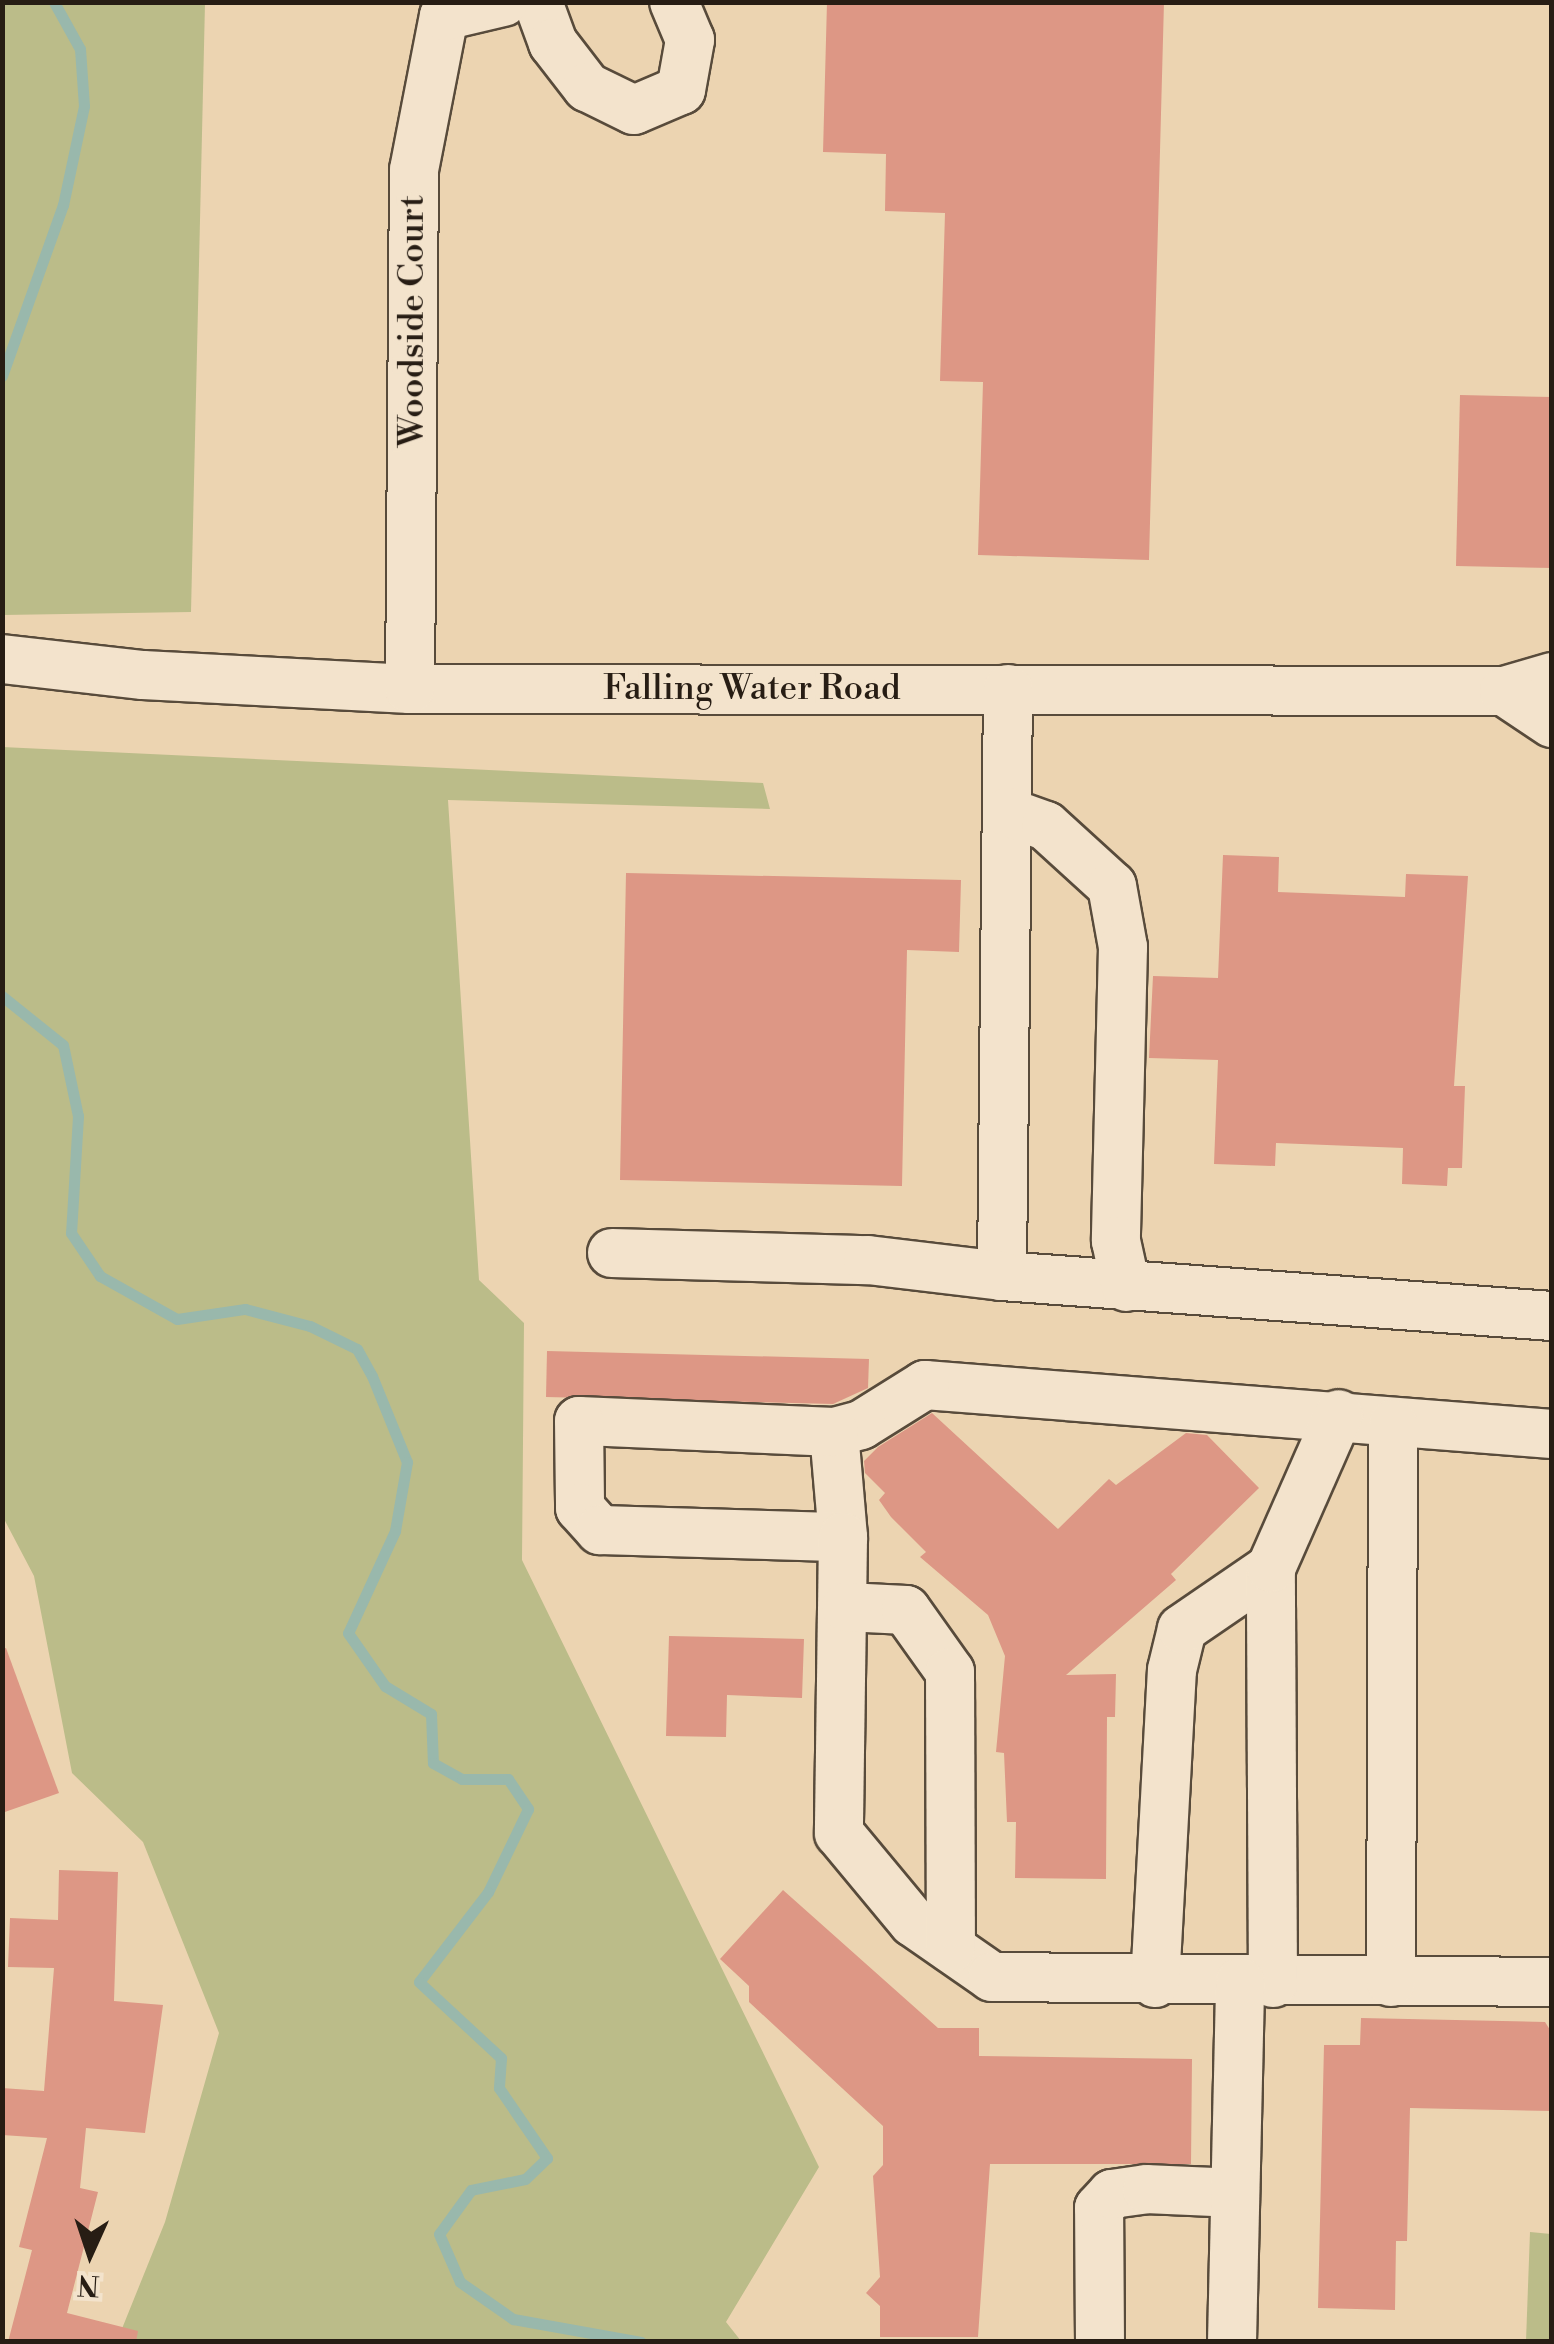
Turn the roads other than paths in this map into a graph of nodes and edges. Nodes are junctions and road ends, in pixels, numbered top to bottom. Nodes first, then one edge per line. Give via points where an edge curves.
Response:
1 (504, 2) edge
2 (538, 2) edge
3 (674, 2) edge
4 (2, 658) edge
5 (1552, 676) edge
6 (1008, 689) junction
7 (410, 690) junction
8 (1504, 691) junction
9 (1552, 724) edge
10 (1007, 812) junction
11 (612, 1253) dead end
12 (1002, 1276) junction
13 (1126, 1288) junction
14 (1552, 1316) edge
15 (1340, 1414) junction
16 (1393, 1424) junction
17 (834, 1432) junction
18 (1552, 1434) edge
19 (843, 1537) junction
20 (1271, 1568) junction
21 (846, 1607) junction
22 (950, 1948) junction
23 (1256, 1982) junction
24 (1392, 1982) junction
25 (1552, 1982) edge
26 (1155, 1984) junction
27 (1235, 2192) junction
28 (1100, 2342) edge
29 (1232, 2342) edge

1 - 7 street, Woodside Court via 444,16 414,170
2 - 3 street via 553,43 586,87 634,110 681,90 690,40
4 - 7 street, Falling Water Road via 144,676
5 - 8 street, Falling Water Road
6 - 7 street, Falling Water Road
6 - 8 street, Falling Water Road
6 - 10 street
8 - 9 street
10 - 12 street
10 - 13 street via 1046,826 1112,886 1123,947 1116,1241
11 - 12 street via 868,1260
12 - 13 street
13 - 14 street
15 - 16 street
15 - 17 street via 925,1386 861,1426
15 - 20 street
16 - 18 street
16 - 24 street
17 - 19 street
17 - 19 street via 579,1421 580,1508 600,1530
19 - 21 street
20 - 23 street
20 - 26 street via 1182,1629 1172,1670
21 - 22 street via 839,1833 913,1922
21 - 22 street via 906,1610 950,1672
22 - 26 street via 992,1978
23 - 24 street
23 - 26 street
23 - 27 street
24 - 25 street
27 - 28 street via 1147,2188 1112,2194 1099,2208
27 - 29 street

